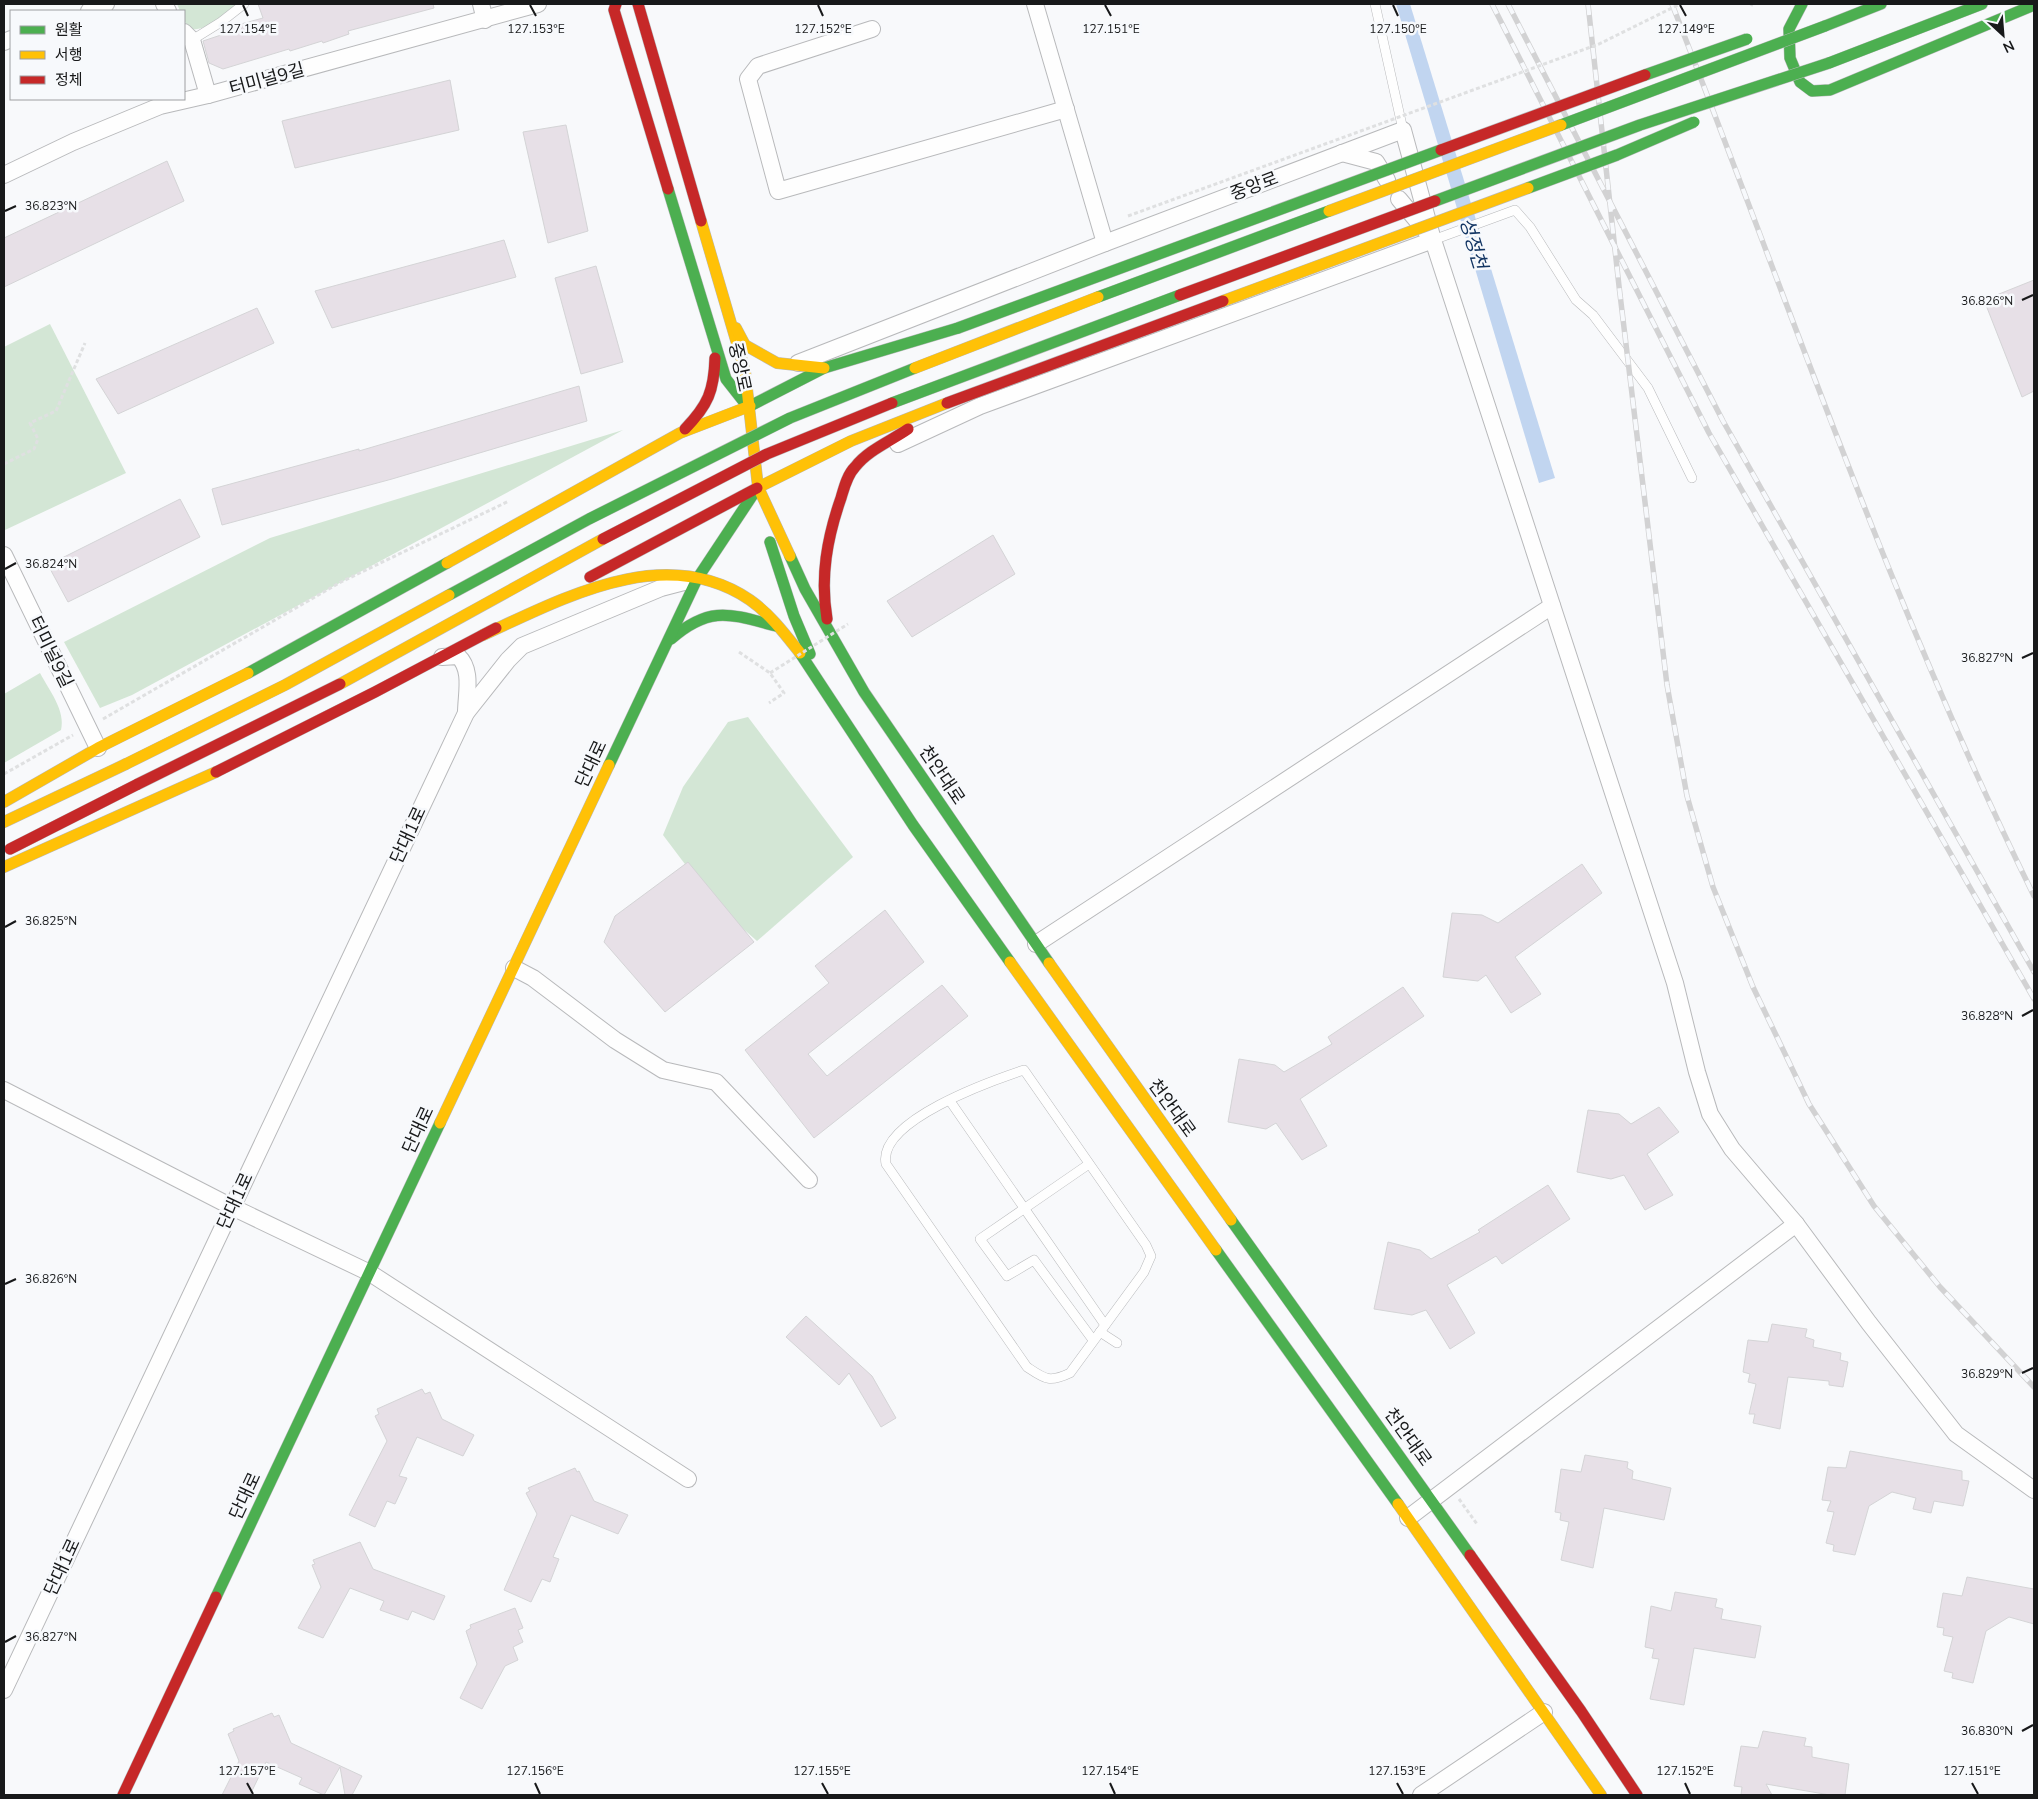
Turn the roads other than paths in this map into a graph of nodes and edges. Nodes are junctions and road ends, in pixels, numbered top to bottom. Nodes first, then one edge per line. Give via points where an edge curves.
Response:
1 (244, 4) edge
2 (480, 4) edge
3 (538, 4) edge
4 (616, 4) edge
5 (638, 4) edge
6 (1035, 4) edge
7 (1375, 4) edge
8 (1802, 4) edge
9 (1852, 4) edge
10 (1882, 4) edge
11 (1982, 4) edge
12 (2034, 5) edge
13 (1830, 11) dead end
14 (1813, 17) dead end
15 (485, 20) junction
16 (872, 29) dead end
17 (1775, 30) dead end
18 (1756, 36) dead end
19 (186, 37) edge
20 (1829, 63) junction
21 (208, 95) junction
22 (1066, 109) junction
23 (1403, 130) junction
24 (1342, 153) junction
25 (4, 176) edge
26 (1398, 199) junction
27 (1433, 240) junction
28 (1105, 243) junction
29 (1380, 260) junction
30 (724, 302) junction
31 (716, 346) junction
32 (794, 365) junction
33 (824, 368) junction
34 (947, 403) junction
35 (748, 407) junction
36 (680, 433) junction
37 (856, 464) junction
38 (1692, 478) dead end
39 (758, 486) junction
40 (4, 555) edge
41 (697, 579) junction
42 (1552, 606) junction
43 (777, 626) junction
44 (831, 634) junction
45 (483, 635) junction
46 (667, 643) junction
47 (442, 657) junction
48 (820, 678) junction
49 (466, 713) junction
50 (98, 748) junction
51 (4, 802) edge
52 (4, 822) edge
53 (4, 852) edge
54 (4, 867) edge
55 (1036, 944) junction
56 (514, 968) junction
57 (4, 1090) edge
58 (950, 1101) junction
59 (1089, 1164) junction
60 (810, 1180) dead end
61 (232, 1207) junction
62 (1024, 1209) junction
63 (1796, 1224) junction
64 (370, 1273) junction
65 (1102, 1329) junction
66 (1093, 1340) junction
67 (1117, 1344) dead end
68 (688, 1479) dead end
69 (2034, 1490) edge
70 (1431, 1500) junction
71 (1408, 1518) junction
72 (4, 1690) edge
73 (1544, 1712) junction
74 (123, 1795) edge
75 (1421, 1795) edge
76 (1601, 1795) edge
77 (1637, 1795) edge

1 - 19 lane via 221,22
2 - 15 street
3 - 15 street, 터미널9길
4 - 31 main road, 중앙로 via 614,10
5 - 30 main road, 중앙로
6 - 22 street
7 - 23 lane
8 - 12 main road via 1789,29 1790,58 1800,82 1812,91 1830,90
9 - 13 main road
10 - 52 main road, bridge via 1040,319 790,418 589,519 285,685
11 - 20 main road
14 - 17 main road
15 - 21 street, 터미널9길
16 - 22 street via 758,66 748,80 778,191
18 - 33 main road, bridge via 958,328
19 - 21 street
20 - 34 main road, bridge via 1617,156
20 - 53 main road, bridge via 1640,125 955,378 767,454 580,551 330,689
21 - 25 street, 터미널9길 via 160,106 73,142
22 - 28 street
23 - 24 street, 중앙로
23 - 27 street
24 - 26 street via 1376,162
24 - 28 street, 중앙로
26 - 27 street
26 - 29 street via 1402,225
27 - 29 street
27 - 38 lane via 1515,210 1530,227 1576,300 1593,315 1648,388
27 - 42 street
28 - 32 street, 중앙로
29 - 37 street via 980,406
30 - 32 main road via 745,345 777,363
30 - 35 main road, 중앙로 via 745,371
31 - 35 main road, 중앙로 via 726,379
31 - 36 main road via 714,388 703,410
32 - 33 main road
33 - 35 main road
34 - 37 main road
34 - 39 main road via 851,441
35 - 36 main road
35 - 39 main road, 천안대로
36 - 50 main road via 228,684
37 - 44 main road via 832,521 825,558 824,601
39 - 41 main road, 단대로
39 - 44 main road, 천안대로 via 805,588
39 - 45 main road
39 - 48 main road via 774,556
40 - 50 street, 터미널9길
41 - 43 main road via 733,590 766,612
41 - 45 main road via 678,575 633,575 589,588
41 - 46 main road, 단대로
41 - 49 street via 661,588 522,646
42 - 55 street
42 - 63 street via 1675,983 1710,1114 1732,1149
43 - 46 main road via 710,614 686,624
43 - 48 main road
44 - 55 main road, 천안대로 via 864,692
45 - 47 main road
46 - 56 main road, 단대로
47 - 49 street via 458,656 465,663 468,676
47 - 54 main road via 291,737 101,827
48 - 71 main road via 939,863
49 - 61 street, 단대1로
50 - 51 main road
55 - 70 main road, 천안대로
56 - 60 street via 663,1070 716,1082
56 - 64 main road, 단대로
57 - 61 street
58 - 59 lane via 1024,1070
58 - 62 lane
58 - 66 lane via 927,1111 902,1130 884,1155 886,1164 1027,1366 1045,1379 1059,1378 1070,1372
59 - 62 lane
59 - 65 lane via 1151,1256 1144,1272
61 - 64 street
61 - 72 street, 단대1로
62 - 65 lane
62 - 66 lane via 980,1239 1007,1276 1034,1260
63 - 69 street via 1956,1434
63 - 70 street
64 - 68 street
64 - 74 main road, 단대로
65 - 66 lane
65 - 67 lane
70 - 71 street
70 - 77 main road, 천안대로
71 - 73 main road
73 - 75 street
73 - 76 main road

